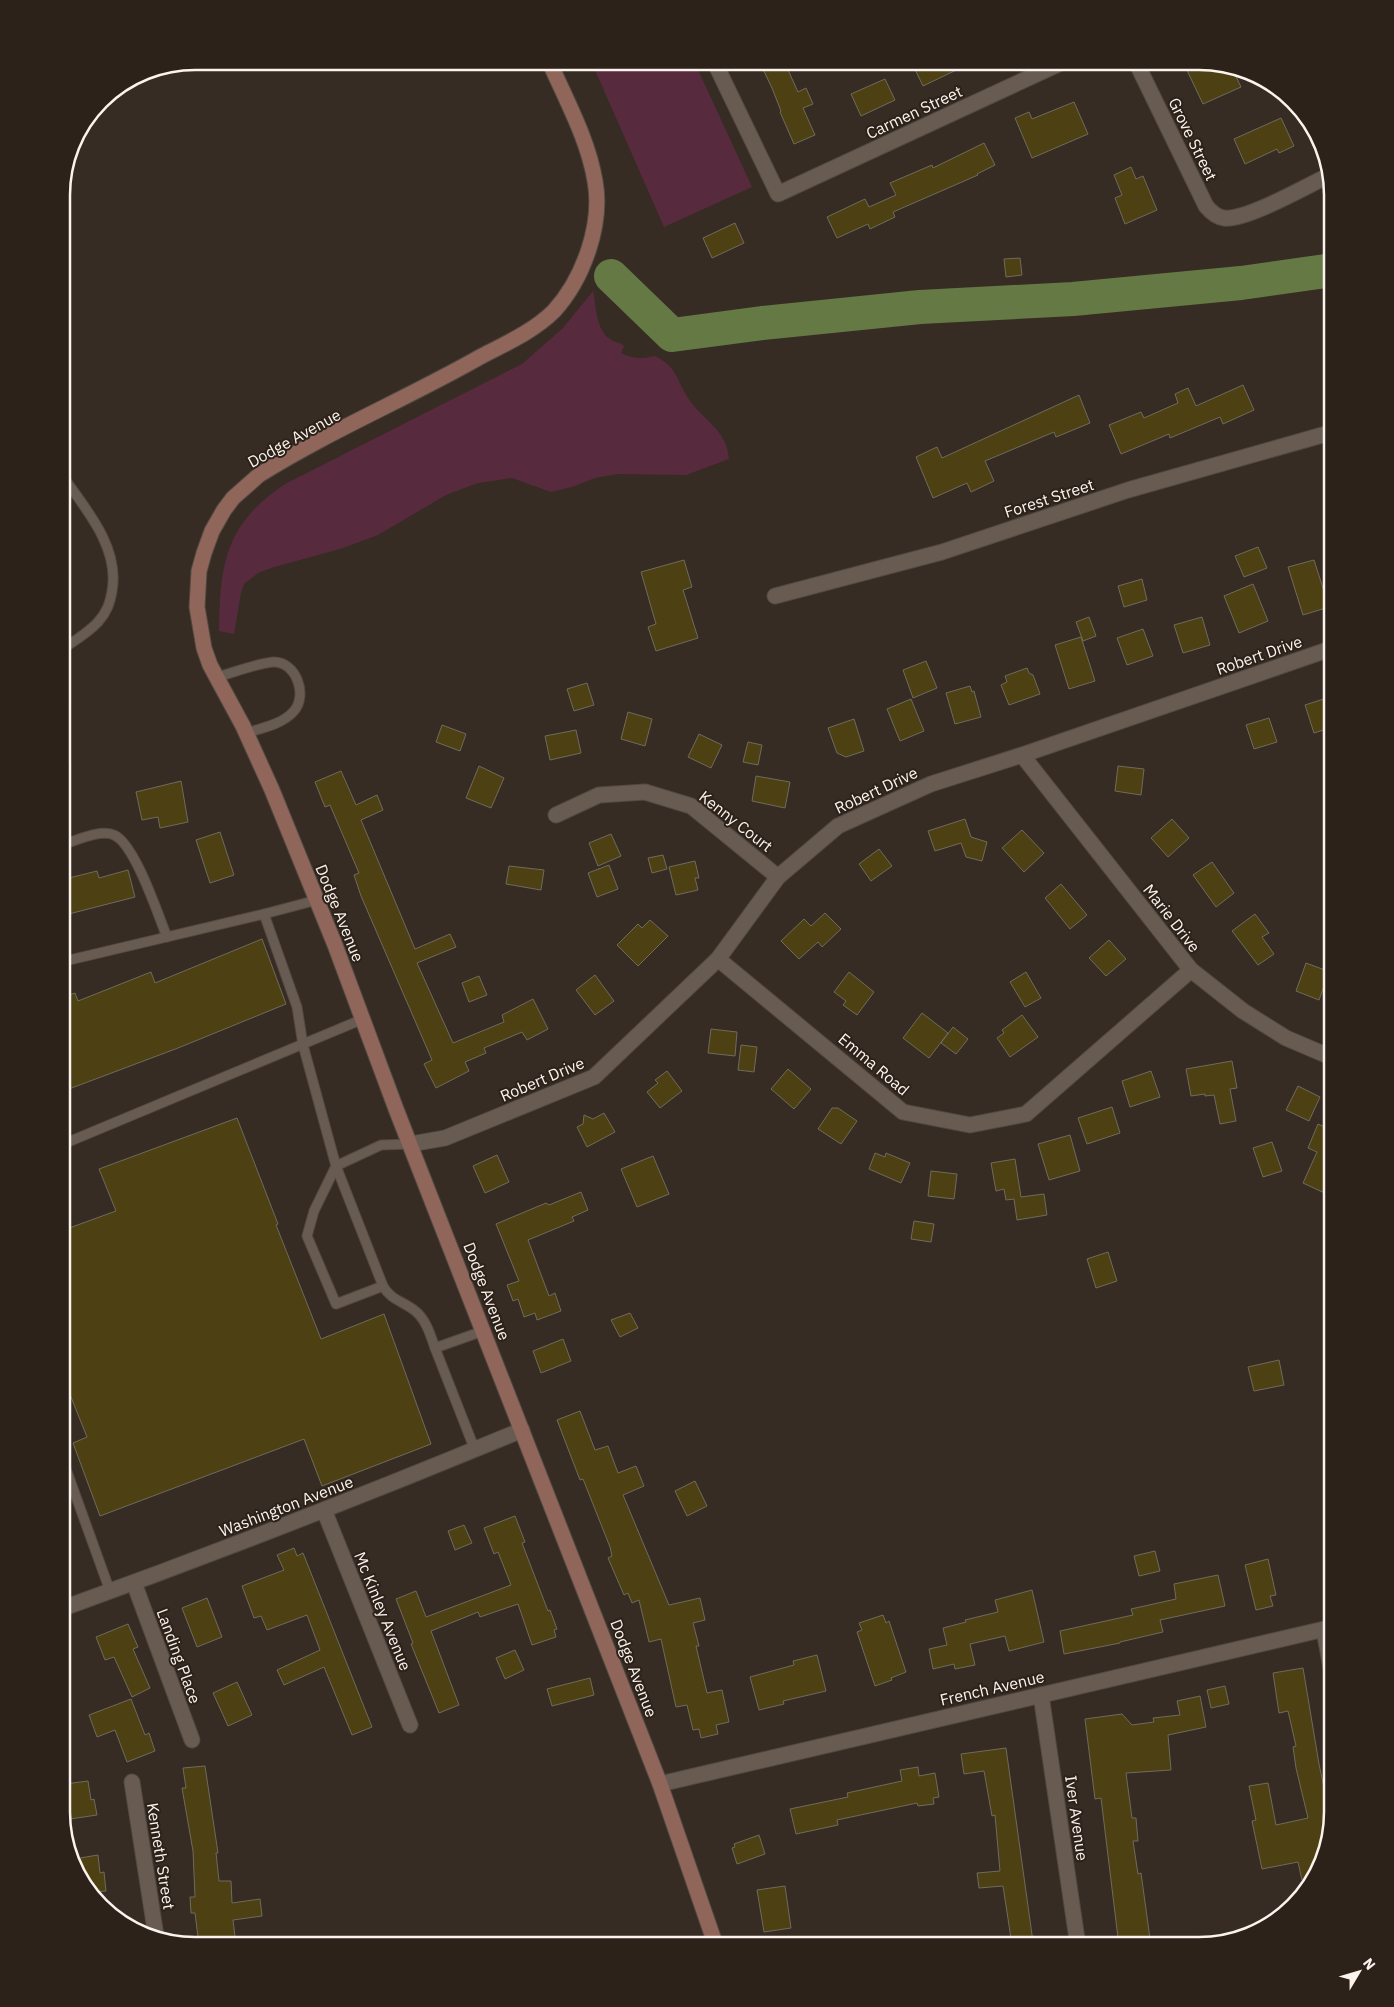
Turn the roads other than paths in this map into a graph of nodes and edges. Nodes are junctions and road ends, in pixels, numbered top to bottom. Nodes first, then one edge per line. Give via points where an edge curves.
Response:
1 (553, 70) edge
2 (718, 70) edge
3 (1048, 70) edge
4 (1140, 70) edge
5 (1323, 178) edge
6 (1324, 435) edge
7 (70, 486) edge
8 (775, 596) dead end
9 (70, 644) edge
10 (1324, 651) edge
11 (217, 677) junction
12 (246, 733) junction
13 (1022, 755) junction
14 (556, 815) dead end
15 (70, 843) edge
16 (778, 876) junction
17 (317, 900) junction
18 (264, 914) junction
19 (167, 937) junction
20 (718, 958) junction
21 (70, 960) edge
22 (1191, 970) junction
23 (363, 1020) junction
24 (304, 1045) junction
25 (1324, 1054) edge
26 (70, 1141) edge
27 (411, 1144) junction
28 (336, 1166) junction
29 (382, 1286) junction
30 (484, 1331) junction
31 (435, 1348) junction
32 (522, 1430) junction
33 (475, 1450) junction
34 (70, 1480) edge
35 (324, 1510) junction
36 (134, 1583) junction
37 (110, 1591) junction
38 (70, 1606) edge
39 (1324, 1629) edge
40 (1041, 1695) junction
41 (410, 1725) dead end
42 (192, 1740) dead end
43 (132, 1782) dead end
44 (660, 1784) junction
45 (155, 1930) edge
46 (713, 1937) edge
47 (1077, 1937) edge

1 - 11 main road, Dodge Avenue via 583,137 596,182 596,213 587,257 575,283 553,311 529,330 274,465 233,498 212,530 197,589 199,629
2 - 3 street, Carmen Street via 778,194
4 - 5 street, Grove Street via 1206,206 1213,214 1237,217
6 - 8 street, Forest Street via 1128,490 942,552
7 - 9 lane via 105,542 114,579 109,606 99,621
10 - 13 street, Robert Drive
11 - 12 main road, Dodge Avenue
11 - 12 lane via 274,662 289,668 297,679 302,696 295,710 283,720
12 - 17 main road, Dodge Avenue
13 - 16 street, Robert Drive via 931,784 838,826
13 - 22 street, Marie Drive
14 - 16 street, Kenny Court via 599,795 645,792 691,806
15 - 19 lane via 101,834 114,835 126,846 140,868
16 - 20 street, Robert Drive
17 - 18 lane
17 - 23 main road, Dodge Avenue
18 - 19 lane
18 - 24 lane via 297,1006
19 - 21 lane
20 - 22 street, Emma Road via 904,1112 970,1125 1026,1114
20 - 27 street, Robert Drive via 594,1078 445,1138
22 - 25 street, Marie Drive via 1243,1011 1286,1038
23 - 24 lane
23 - 27 main road, Dodge Avenue
24 - 26 lane
24 - 28 lane
27 - 28 lane via 381,1145
27 - 30 main road, Dodge Avenue
28 - 29 lane
28 - 29 lane via 314,1211 307,1236 336,1304
29 - 31 lane via 423,1319
30 - 31 lane
30 - 32 main road, Dodge Avenue
31 - 33 lane
32 - 33 street, Washington Avenue
32 - 44 main road, Dodge Avenue
33 - 35 street, Washington Avenue
34 - 37 lane
35 - 36 street, Washington Avenue
35 - 41 street, Mc Kinley Avenue
36 - 37 street, Washington Avenue
36 - 42 street, Landing Place
37 - 38 street, Washington Avenue
39 - 40 street, French Avenue
40 - 44 street, French Avenue
40 - 47 street, Iver Avenue
43 - 45 street, Kenneth Street
44 - 46 main road, Dodge Avenue

